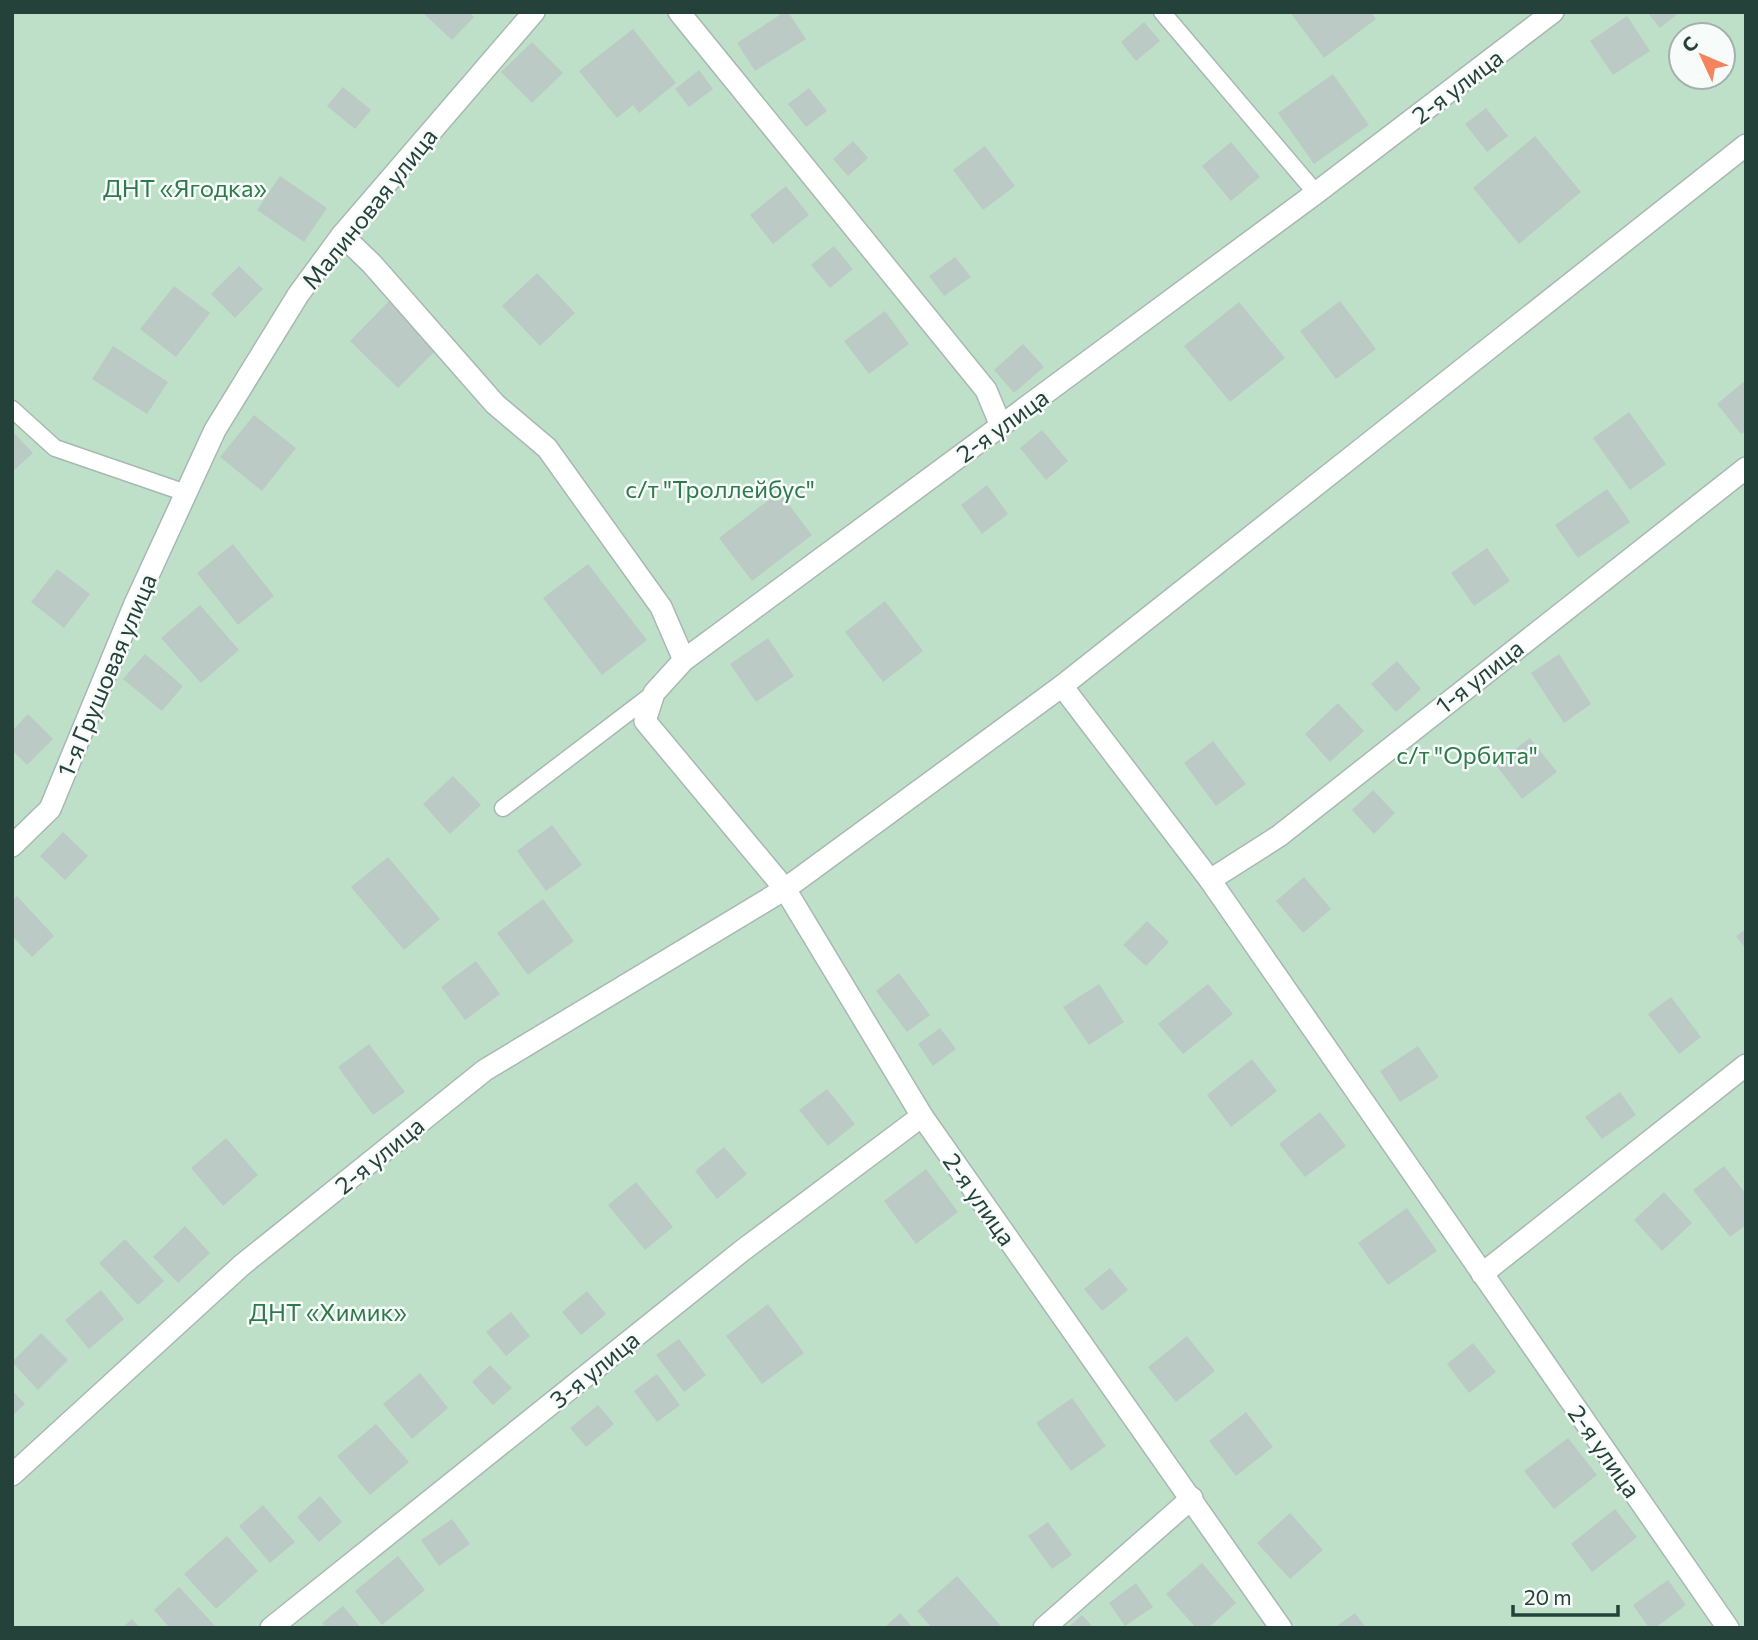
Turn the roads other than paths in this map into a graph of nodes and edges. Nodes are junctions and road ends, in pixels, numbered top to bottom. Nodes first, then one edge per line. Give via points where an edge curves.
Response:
1 (534, 12) edge
2 (679, 12) edge
3 (1162, 12) edge
4 (1553, 12) edge
5 (1746, 145) edge
6 (1316, 193) junction
7 (342, 235) junction
8 (12, 409) edge
9 (1001, 425) junction
10 (1746, 468) edge
11 (186, 493) junction
12 (684, 660) junction
13 (1062, 686) junction
14 (654, 693) junction
15 (503, 808) dead end
16 (12, 846) edge
17 (1210, 880) junction
18 (785, 889) junction
19 (1746, 1065) edge
20 (922, 1116) junction
21 (1482, 1274) junction
22 (12, 1475) edge
23 (1192, 1498) junction
24 (271, 1628) edge
25 (1044, 1628) edge
26 (1281, 1628) edge
27 (1728, 1628) edge

1 - 7 street, Малиновая улица
2 - 9 street via 986,390
3 - 6 lane
4 - 6 street, 2-я улица
5 - 13 street, 2-я улица
6 - 9 street, 2-я улица
7 - 11 street, Малиновая улица via 298,295 215,430
7 - 12 street via 495,404 547,448 661,607
8 - 11 lane via 55,447
9 - 12 street, 2-я улица
10 - 17 street, 1-я улица via 1279,836
11 - 16 street, 1-я Грушовая улица via 50,809
12 - 14 street, 2-я улица
13 - 17 street, 2-я улица
13 - 18 street, 2-я улица
14 - 15 lane
14 - 18 street, 2-я улица via 645,721
17 - 21 street, 2-я улица
18 - 20 street, 2-я улица
18 - 22 street, 2-я улица via 485,1070 242,1265
19 - 21 street
20 - 23 street, 2-я улица
20 - 24 street, 3-я улица via 743,1250
21 - 27 street, 2-я улица
23 - 25 street
23 - 26 street, 2-я улица

